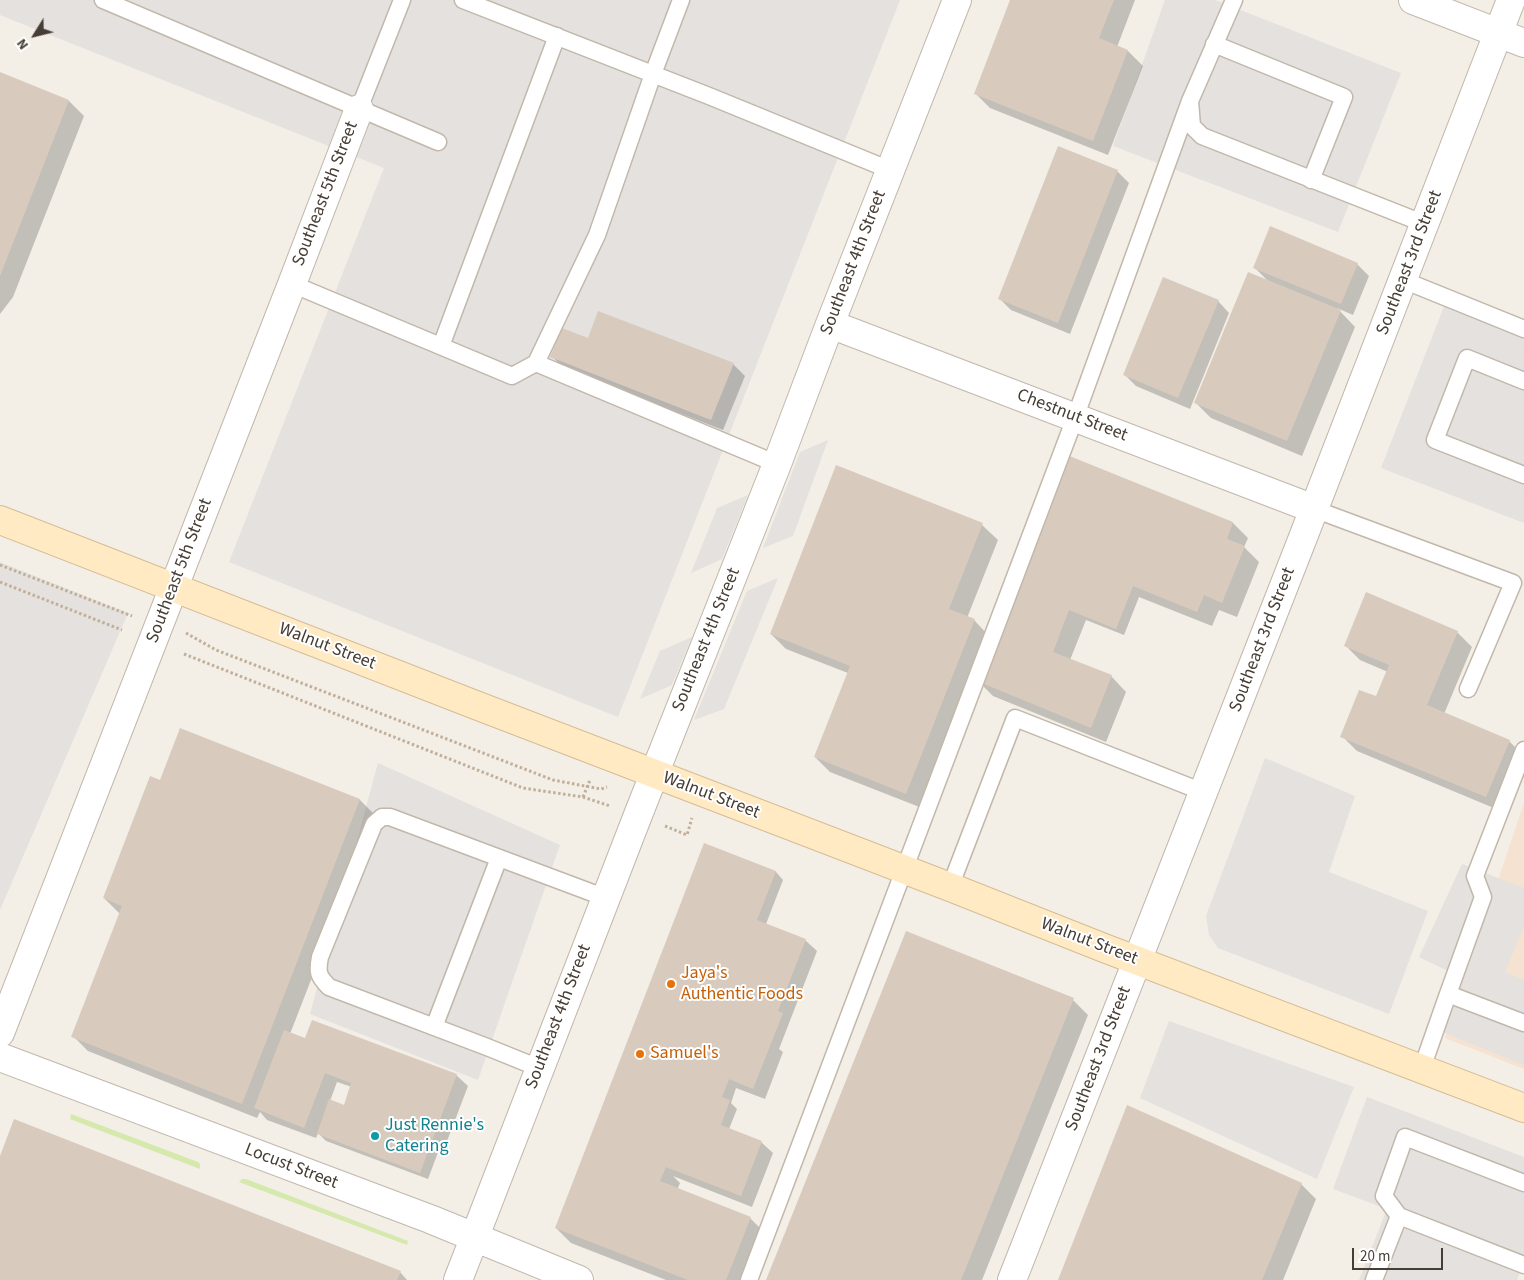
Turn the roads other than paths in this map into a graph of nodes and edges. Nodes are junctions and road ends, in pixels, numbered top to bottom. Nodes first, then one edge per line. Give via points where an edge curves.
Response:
1 (103, 0) edge
2 (402, 0) edge
3 (463, 0) edge
4 (681, 0) edge
5 (957, 0) edge
6 (1234, 0) edge
7 (1413, 0) edge
8 (1511, 0) edge
9 (1498, 34) junction
10 (557, 36) junction
11 (1524, 43) edge
12 (1214, 44) junction
13 (653, 74) junction
14 (1190, 101) junction
15 (359, 108) junction
16 (438, 142) dead end
17 (890, 170) junction
18 (1311, 180) junction
19 (1425, 224) junction
20 (1403, 280) junction
21 (292, 284) junction
22 (830, 324) junction
23 (1524, 329) edge
24 (441, 346) junction
25 (536, 363) junction
26 (1524, 381) edge
27 (1075, 418) junction
28 (777, 464) junction
29 (1524, 475) edge
30 (1314, 509) junction
31 (0, 520) edge
32 (174, 588) junction
33 (1468, 689) dead end
34 (1524, 750) edge
35 (654, 774) junction
36 (1203, 792) junction
37 (499, 858) junction
38 (905, 870) junction
39 (950, 887) junction
40 (606, 898) junction
41 (1137, 961) junction
42 (1448, 994) junction
43 (1524, 1023) edge
44 (434, 1027) junction
45 (0, 1033) edge
46 (0, 1057) edge
47 (539, 1068) junction
48 (1422, 1068) junction
49 (1524, 1108) edge
50 (1524, 1183) edge
51 (1399, 1216) junction
52 (474, 1236) junction
53 (1524, 1265) edge
54 (458, 1280) edge
55 (580, 1280) edge
56 (749, 1280) edge
57 (1012, 1280) edge
58 (1374, 1280) edge

1 - 15 lane
2 - 15 lane
3 - 10 lane
4 - 13 lane
5 - 17 street, Southeast 4th Street
6 - 12 lane
7 - 9 street
8 - 9 street, Southeast 3rd Street
9 - 11 street
9 - 19 street, Southeast 3rd Street
10 - 13 lane
10 - 24 lane
12 - 14 lane
12 - 18 lane via 1344,97
13 - 17 lane
13 - 25 lane via 597,235
14 - 18 lane via 1192,126 1202,136
14 - 27 lane
15 - 16 lane
15 - 21 street, Southeast 5th Street
17 - 22 street, Southeast 4th Street
18 - 19 lane
19 - 20 street, Southeast 3rd Street
20 - 23 lane
20 - 30 street, Southeast 3rd Street
21 - 24 lane
21 - 32 street, Southeast 5th Street
22 - 27 street, Chestnut Street
22 - 28 street, Southeast 4th Street
24 - 25 lane via 512,376
25 - 28 lane
26 - 29 lane via 1467,358 1435,440
27 - 30 street, Chestnut Street
27 - 38 lane
28 - 35 street, Southeast 4th Street
30 - 33 lane via 1513,583
30 - 36 street, Southeast 3rd Street
31 - 32 main road, Walnut Street
32 - 35 main road, Walnut Street
32 - 45 street, Southeast 5th Street
34 - 42 lane via 1475,876 1483,897
35 - 38 main road, Walnut Street
35 - 40 street, Southeast 4th Street
36 - 39 lane via 1015,718
36 - 41 street, Southeast 3rd Street
37 - 40 lane
37 - 44 lane
37 - 44 lane via 390,817 382,817 374,824 320,957 320,978 329,987
38 - 39 main road, Walnut Street
38 - 56 lane
39 - 41 main road, Walnut Street
40 - 47 street, Southeast 4th Street
41 - 48 main road, Walnut Street
41 - 57 street, Southeast 3rd Street
42 - 43 lane
42 - 48 lane
44 - 47 lane
46 - 52 street, Locust Street
47 - 52 street, Southeast 4th Street
48 - 49 main road, Walnut Street
50 - 51 lane via 1405,1137 1384,1196
51 - 53 lane
51 - 58 lane
52 - 54 street, Southeast 4th Street
52 - 55 street, Locust Street

